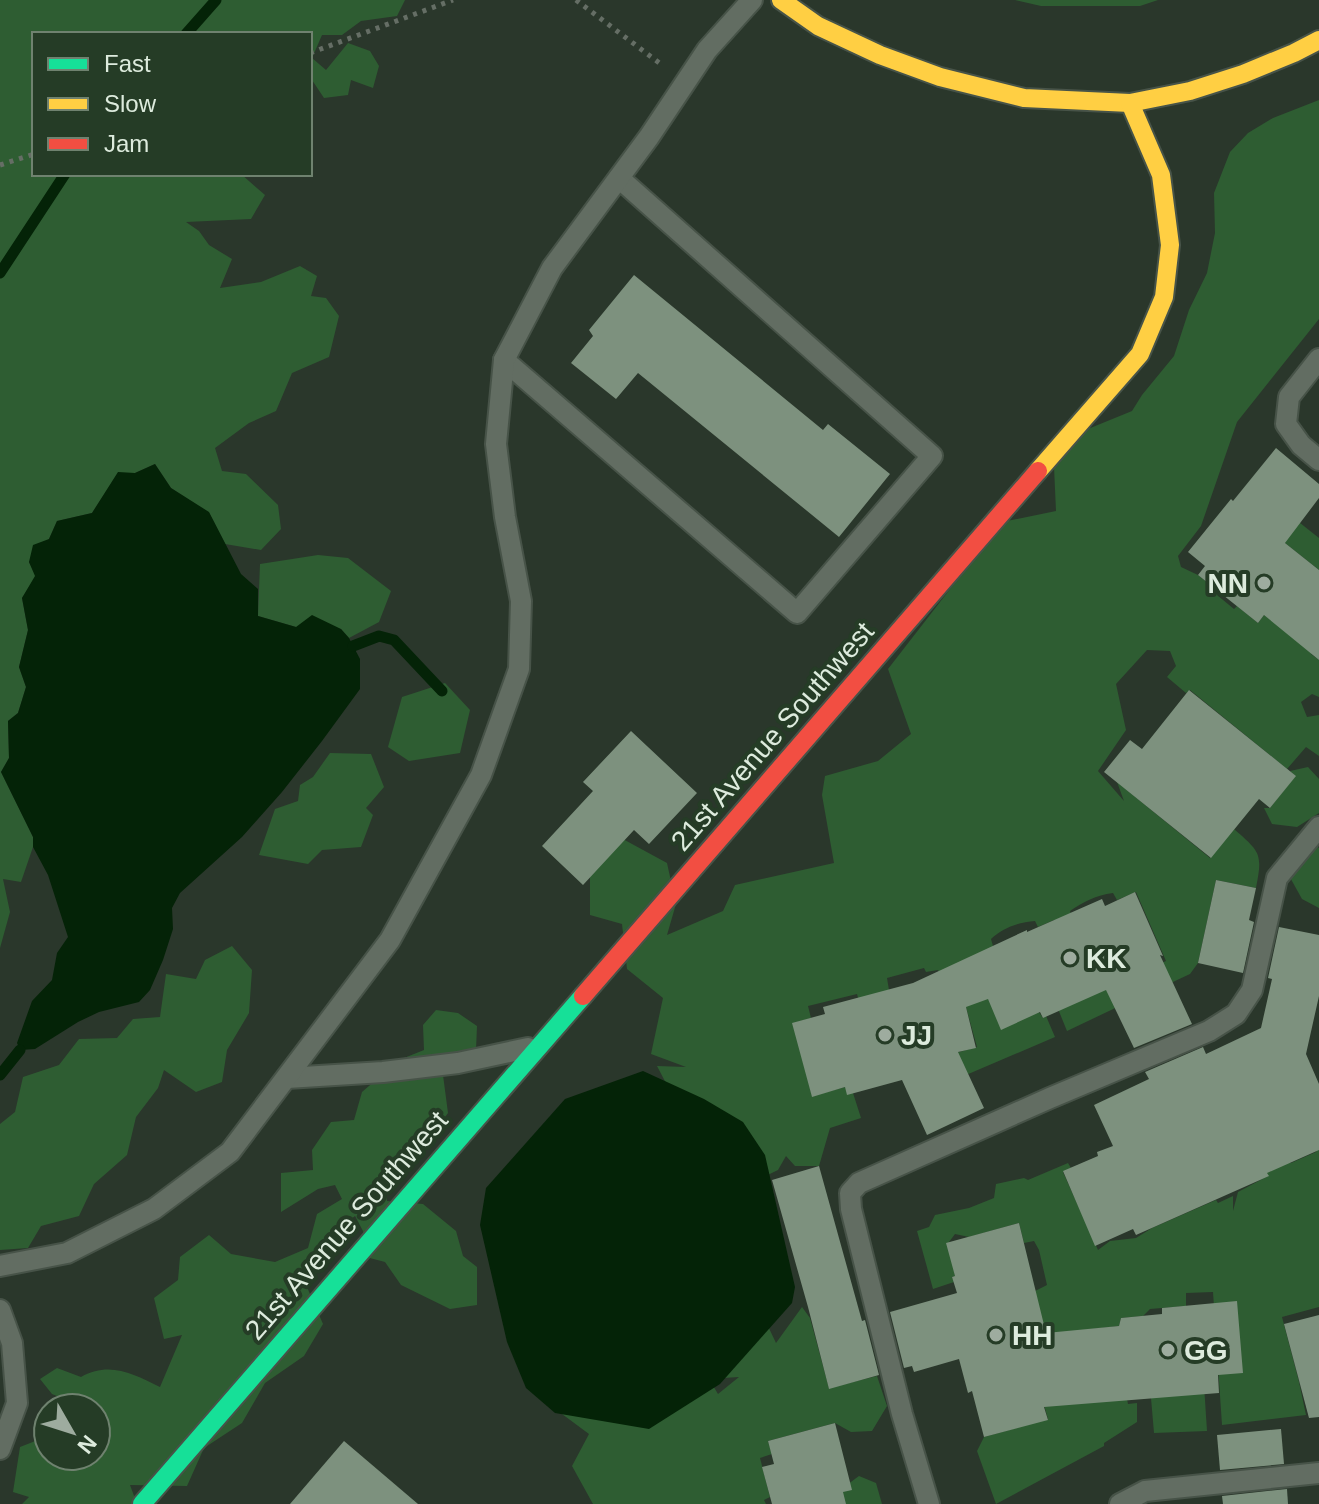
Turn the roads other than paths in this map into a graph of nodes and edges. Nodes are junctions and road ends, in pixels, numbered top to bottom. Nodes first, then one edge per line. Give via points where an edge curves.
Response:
1 (752, 0) edge
2 (781, 0) edge
3 (1319, 40) edge
4 (1130, 103) junction
5 (619, 178) junction
6 (1319, 359) edge
7 (504, 360) junction
8 (1319, 460) edge
9 (1319, 827) edge
10 (539, 1046) junction
11 (287, 1078) junction
12 (0, 1266) edge
13 (0, 1310) edge
14 (0, 1449) edge
15 (1319, 1473) edge
16 (142, 1504) edge
17 (929, 1504) edge
18 (1120, 1504) edge

1 - 5 lane via 707,50
2 - 4 street via 818,26 940,77 1024,98
3 - 4 street via 1243,74
4 - 10 street, 21st Avenue Southwest via 1161,175 1170,245 1164,297 1140,354
5 - 7 lane via 552,268
5 - 7 lane via 932,456 797,613
6 - 8 lane via 1289,397 1286,424
7 - 11 lane via 496,444 521,601 519,669 481,775 390,940
9 - 17 lane via 1277,878 1252,990 1236,1014 1209,1031 859,1183 850,1193 902,1414
10 - 11 lane via 458,1063
10 - 16 street, 21st Avenue Southwest
11 - 12 lane via 230,1152 154,1209 67,1253
13 - 14 lane via 12,1343 17,1403
15 - 18 lane via 1145,1491

